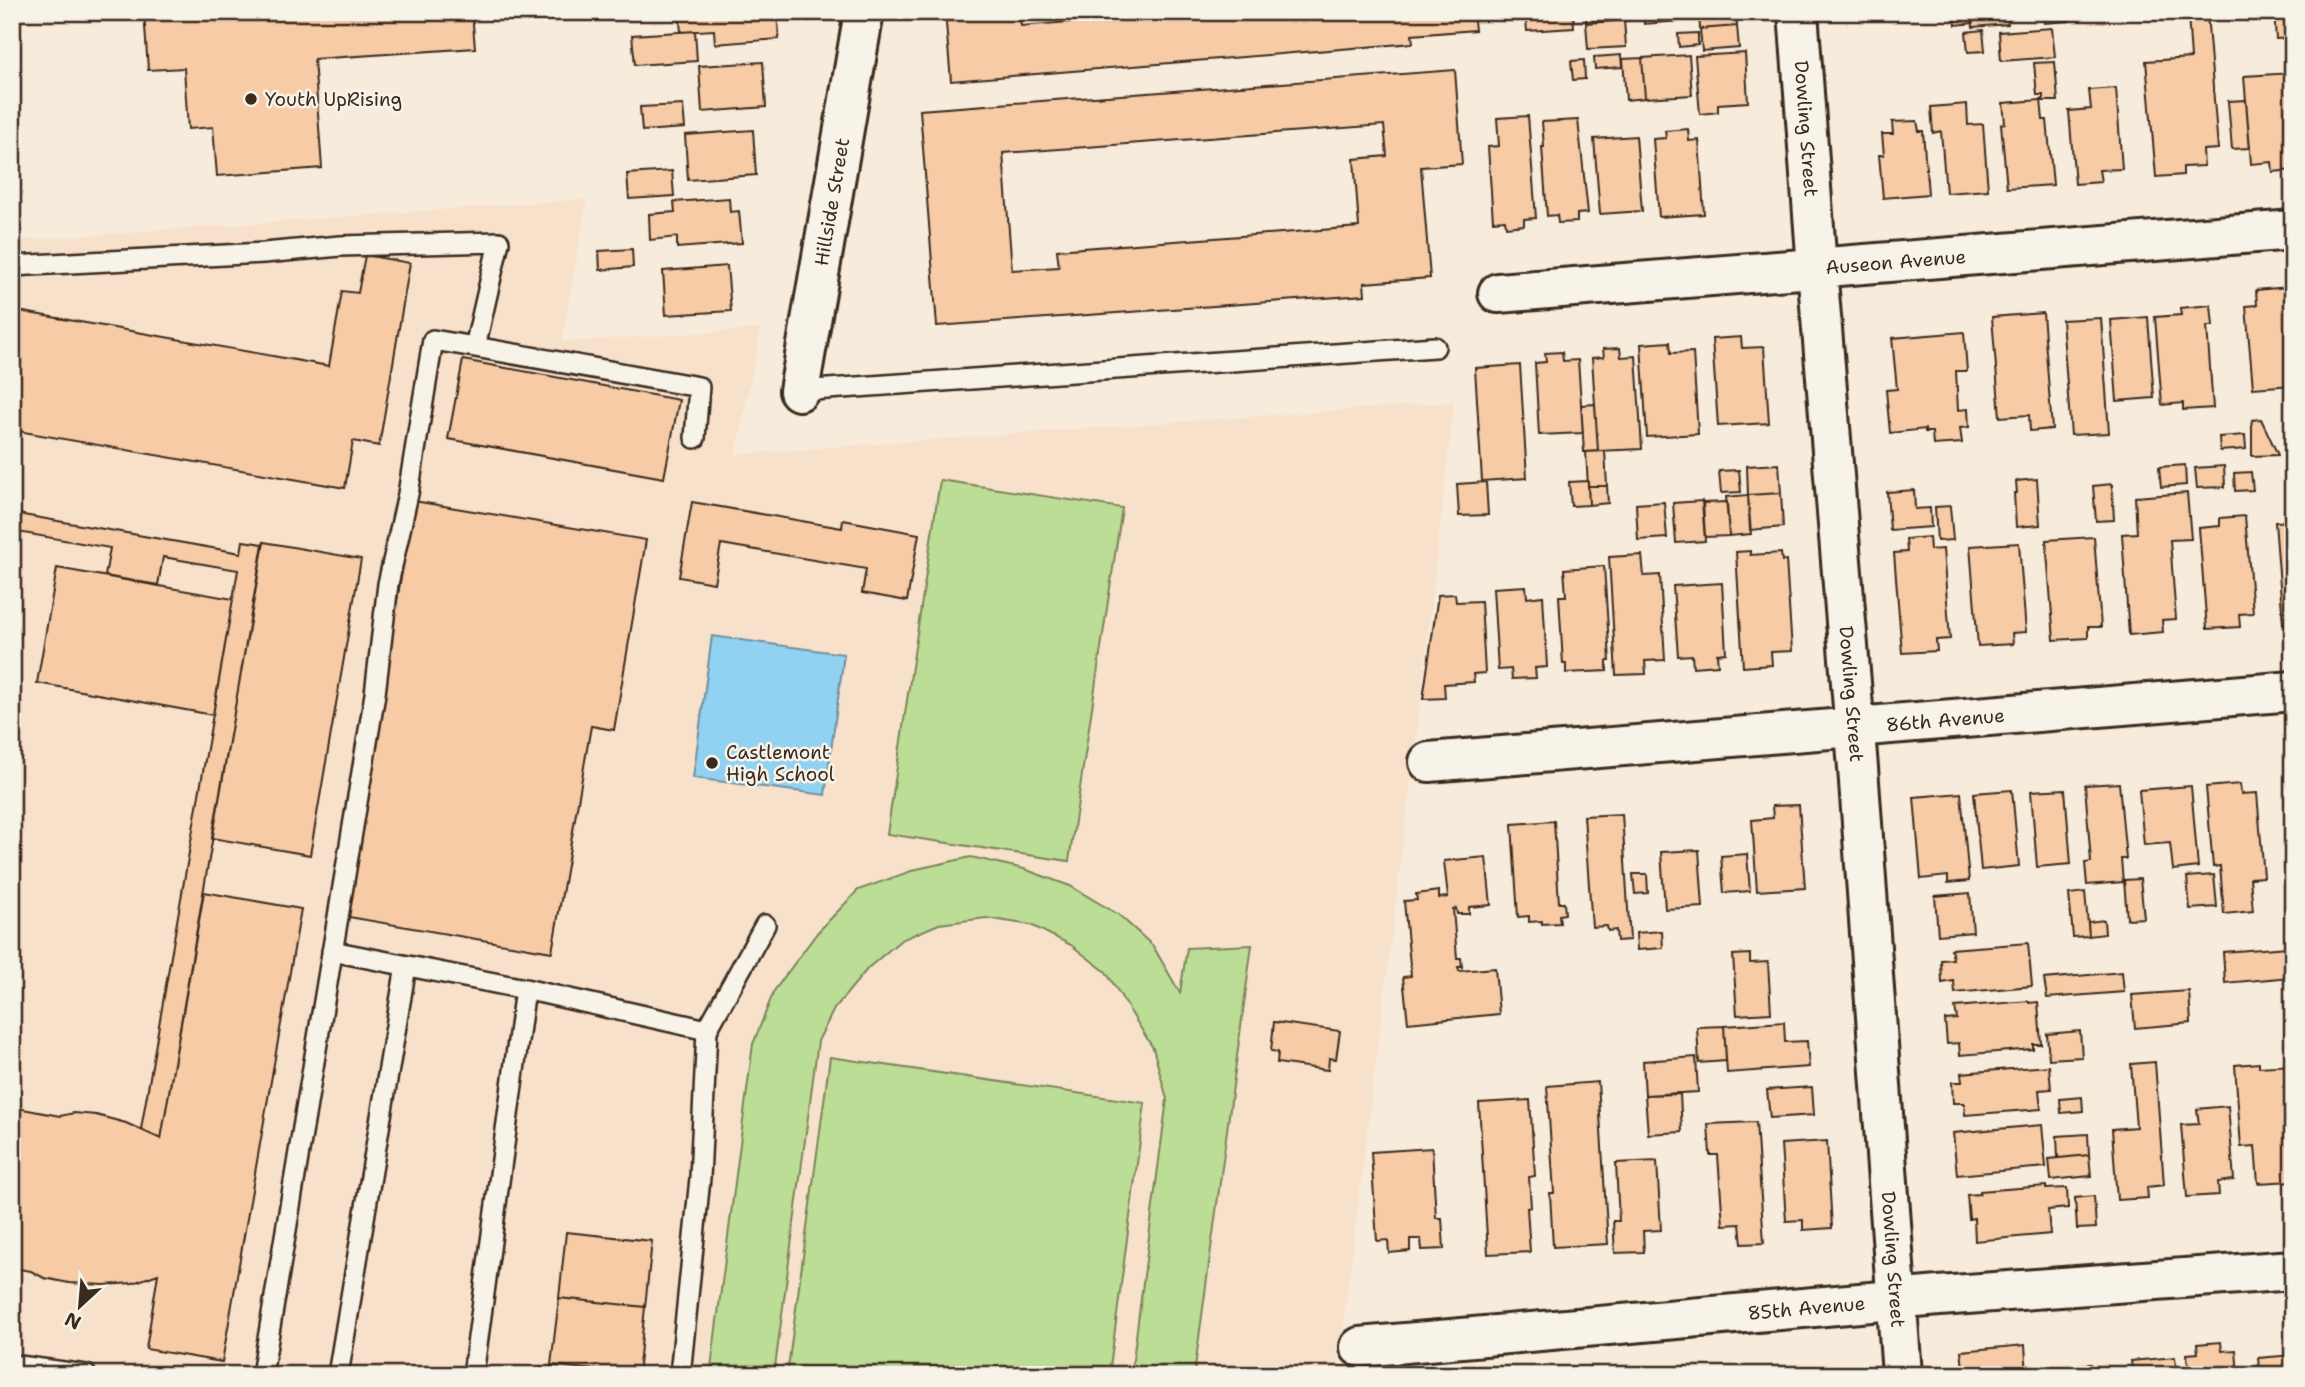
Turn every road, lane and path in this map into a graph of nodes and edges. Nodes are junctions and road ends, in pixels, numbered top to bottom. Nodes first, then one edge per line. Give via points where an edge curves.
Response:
1 (864, 12) edge
2 (1798, 12) edge
3 (2293, 230) edge
4 (12, 266) edge
5 (1816, 268) junction
6 (1498, 293) dead end
7 (1435, 347) dead end
8 (475, 348) junction
9 (799, 391) joint
10 (695, 438) dead end
11 (2293, 691) edge
12 (1855, 728) junction
13 (1429, 762) dead end
14 (765, 925) dead end
15 (332, 951) junction
16 (406, 966) junction
17 (525, 989) junction
18 (707, 1030) junction
19 (2293, 1270) edge
20 (1896, 1300) junction
21 (1360, 1347) dead end
22 (12, 1365) edge
23 (86, 1375) edge
24 (262, 1375) edge
25 (338, 1375) edge
26 (473, 1375) edge
27 (680, 1375) edge
28 (1902, 1375) edge

1 - 9 street, Hillside Street
2 - 5 street, Dowling Street
3 - 5 street, Auseon Avenue
4 - 8 lane via 340,246 499,242
5 - 6 street, Auseon Avenue
5 - 12 street, Dowling Street
7 - 9 lane
8 - 10 lane via 699,387
8 - 15 lane via 433,340 388,584 375,694
11 - 12 street, 86th Avenue
12 - 13 street, 86th Avenue
12 - 20 street, Dowling Street
14 - 18 lane
15 - 16 lane
15 - 24 lane
16 - 17 lane
16 - 25 lane
17 - 18 lane
17 - 26 lane
18 - 27 lane via 700,1178
19 - 20 street, 85th Avenue
20 - 21 street, 85th Avenue
20 - 28 street, Dowling Street
22 - 23 lane

